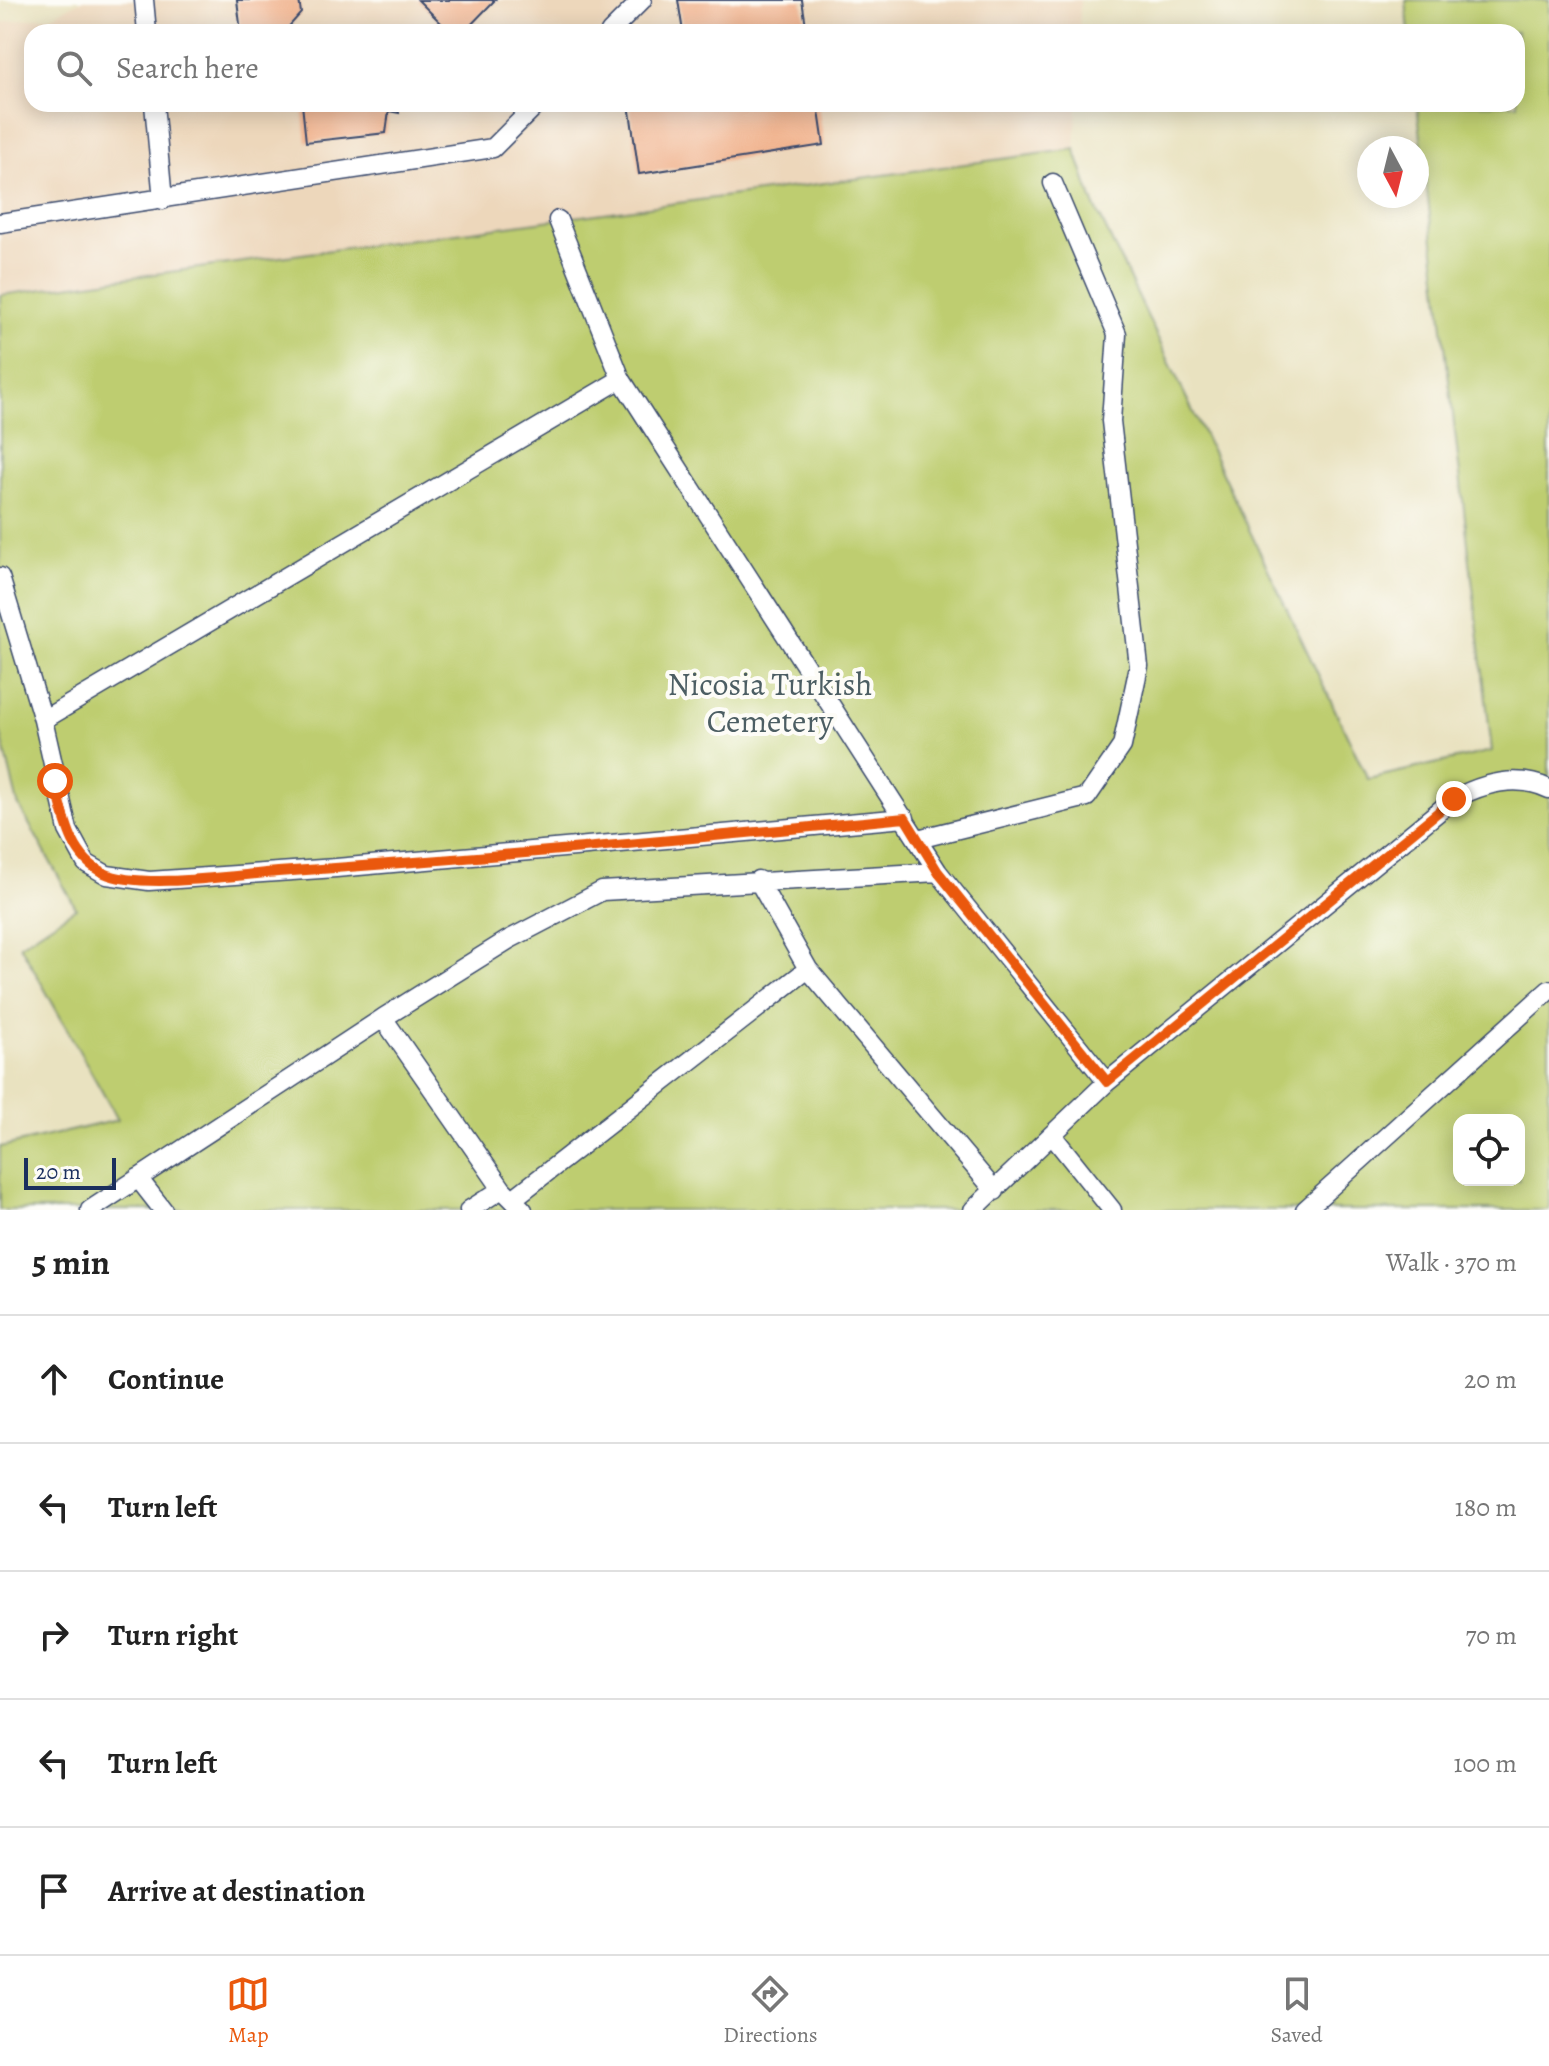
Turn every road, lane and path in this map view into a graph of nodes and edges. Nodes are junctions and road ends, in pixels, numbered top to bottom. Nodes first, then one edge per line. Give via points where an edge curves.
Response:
1 (144, 0) edge
2 (642, 0) edge
3 (146, 24) edge
4 (618, 24) edge
5 (155, 112) edge
6 (529, 112) edge
7 (1053, 183) dead end
8 (163, 200) junction
9 (558, 220) dead end
10 (0, 223) edge
11 (621, 379) junction
12 (0, 577) edge
13 (43, 720) junction
14 (1549, 789) edge
15 (905, 818) junction
16 (918, 839) junction
17 (938, 872) junction
18 (758, 880) junction
19 (808, 969) junction
20 (1549, 990) edge
21 (383, 1018) junction
22 (1107, 1082) junction
23 (1052, 1135) junction
24 (138, 1178) junction
25 (995, 1191) junction
26 (513, 1199) edge
27 (90, 1210) edge
28 (163, 1210) edge
29 (469, 1210) edge
30 (973, 1210) edge
31 (1112, 1210) edge
32 (1305, 1210) edge

1 - 3 lane
2 - 4 lane
5 - 8 lane
6 - 8 lane via 493,148
7 - 16 lane via 1117,334 1111,421 1139,666 1122,746 1087,797
8 - 10 lane
9 - 11 lane
11 - 13 lane
11 - 15 lane
12 - 13 lane
13 - 15 lane via 68,830 86,863 107,875 149,881
14 - 22 lane via 1527,781 1504,782 1454,799
15 - 16 lane
16 - 17 lane
17 - 18 lane
17 - 22 lane
18 - 19 lane
18 - 21 lane via 602,891 508,940
19 - 25 lane
19 - 26 lane
20 - 32 lane
21 - 24 lane
21 - 26 lane
22 - 23 lane
23 - 25 lane
23 - 31 lane
24 - 27 lane
24 - 28 lane
25 - 30 lane
26 - 29 lane

